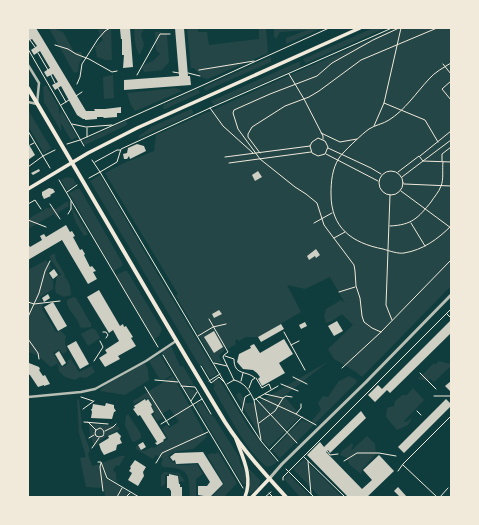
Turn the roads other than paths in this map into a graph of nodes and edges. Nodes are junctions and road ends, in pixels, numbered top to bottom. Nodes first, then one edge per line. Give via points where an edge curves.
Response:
1 (360, 28) edge
2 (28, 65) edge
3 (28, 88) edge
4 (28, 102) edge
5 (37, 104) junction
6 (72, 162) junction
7 (28, 189) edge
8 (451, 295) edge
9 (176, 341) junction
10 (28, 397) edge
11 (236, 438) junction
12 (270, 479) junction
13 (283, 495) edge
14 (245, 497) edge
15 (252, 497) edge
16 (286, 497) edge

1 - 6 main road via 137,128
2 - 5 street via 39,83
3 - 5 main road
4 - 5 street
5 - 6 main road
6 - 7 main road
6 - 9 main road
8 - 12 street
9 - 10 street via 95,389
9 - 11 main road
11 - 12 main road
11 - 14 main road via 248,475 249,484
12 - 13 main road
12 - 15 main road
13 - 16 main road

